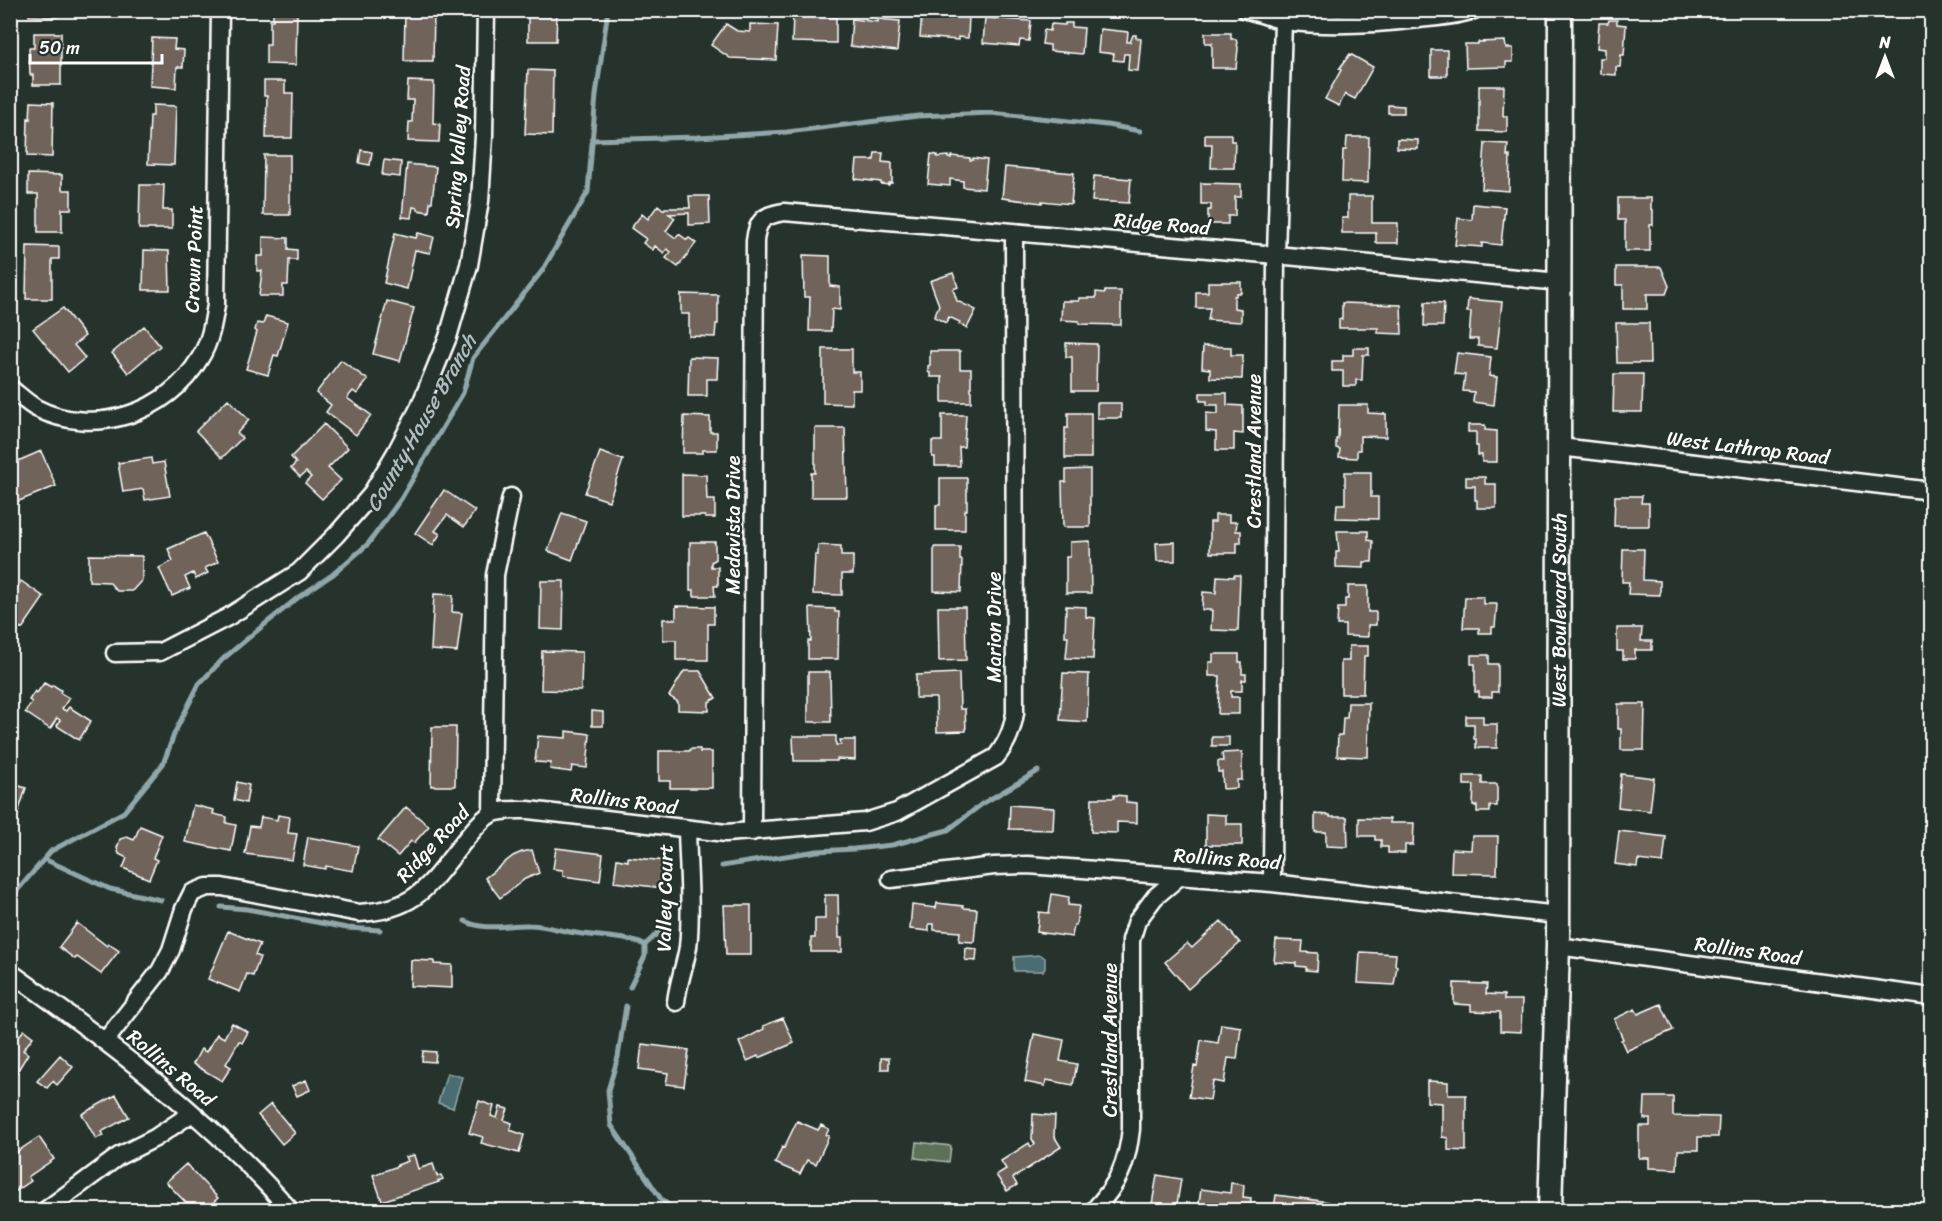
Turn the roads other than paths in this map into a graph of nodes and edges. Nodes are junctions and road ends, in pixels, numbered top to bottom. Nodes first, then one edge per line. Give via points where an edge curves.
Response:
1 (220, 10) edge
2 (486, 10) edge
3 (1246, 10) edge
4 (1474, 10) edge
5 (1560, 10) edge
6 (1283, 21) junction
7 (761, 220) joint
8 (1014, 233) junction
9 (1276, 255) junction
10 (1560, 282) junction
11 (10, 388) edge
12 (1560, 447) junction
13 (1932, 491) edge
14 (511, 497) dead end
15 (115, 652) dead end
16 (492, 814) junction
17 (687, 830) junction
18 (753, 832) junction
19 (1180, 876) junction
20 (891, 879) dead end
21 (1272, 883) junction
22 (1558, 915) junction
23 (1558, 946) junction
24 (10, 972) edge
25 (1932, 998) edge
26 (676, 1002) dead end
27 (106, 1041) junction
28 (192, 1113) junction
29 (46, 1210) edge
30 (290, 1210) edge
31 (1094, 1210) edge
32 (1550, 1210) edge

1 - 11 street, Crown Point via 216,305 211,334 200,358 179,386 151,406 124,417 95,421 64,419 35,408
2 - 15 street, Spring Valley Road via 480,201 469,265 448,337 396,452 370,495 299,572 228,617 160,652
3 - 6 street
4 - 6 street via 1388,22
5 - 10 main road, West Boulevard South
6 - 9 street, Crestland Avenue
7 - 8 street, Ridge Road via 784,212
7 - 18 street, Medavista Drive via 754,241
8 - 9 street, Ridge Road
8 - 18 street, Marion Drive via 1015,713 1007,743 996,757 897,812 865,822
9 - 10 street, Ridge Road
9 - 21 street, Crestland Avenue
10 - 12 main road, West Boulevard South
12 - 13 street, West Lathrop Road
12 - 22 main road, West Boulevard South
14 - 16 street, Ridge Road via 495,575
16 - 17 street, Rollins Road via 528,810
16 - 27 street, Ridge Road via 479,822 425,890 405,904 381,912 359,913 222,887 192,893 160,971
17 - 18 street, Rollins Road
17 - 26 street, Valley Court via 688,949
19 - 20 street, Rollins Road via 1028,865
19 - 21 street, Rollins Road
19 - 31 street, Crestland Avenue via 1155,897 1137,921 1131,940 1130,1141 1121,1173
21 - 22 street, Rollins Road
22 - 23 main road, West Boulevard South
23 - 25 street, Rollins Road
23 - 32 main road, West Boulevard South
24 - 27 street, Rollins Road
27 - 28 street, Rollins Road
28 - 29 street via 119,1156
28 - 30 street, Rollins Road via 227,1143

